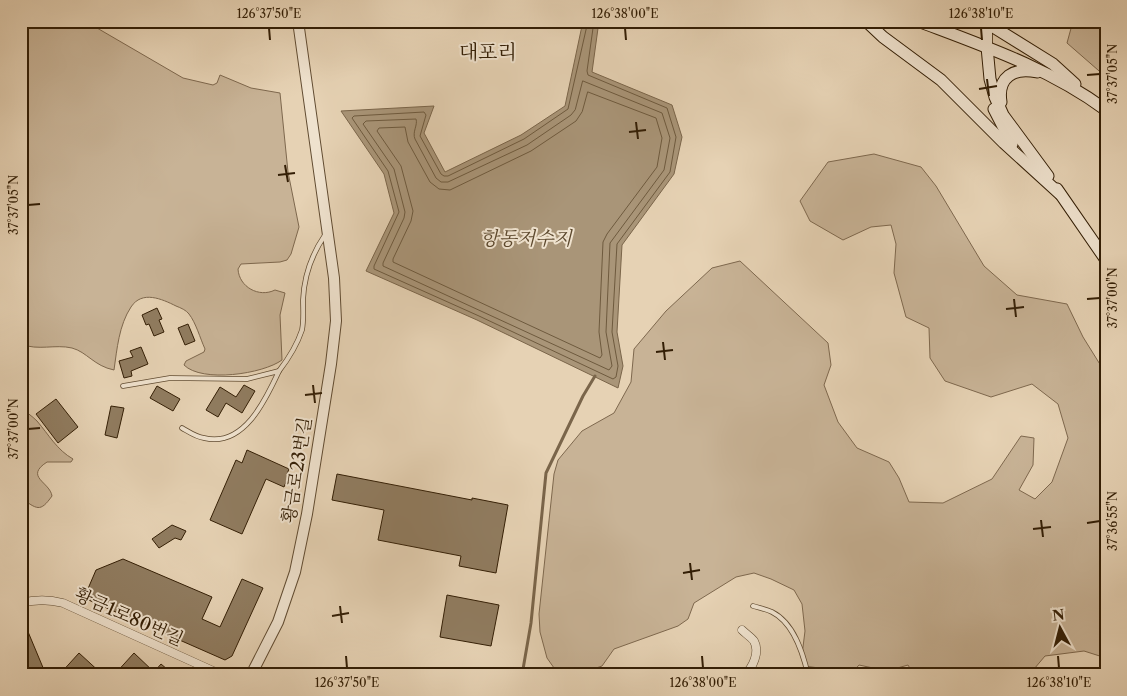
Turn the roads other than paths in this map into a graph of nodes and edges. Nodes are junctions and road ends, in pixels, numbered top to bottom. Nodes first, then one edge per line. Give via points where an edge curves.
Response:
1 (298, 21) edge
2 (866, 21) edge
3 (918, 21) edge
4 (986, 22) edge
5 (983, 46) junction
6 (1051, 75) junction
7 (1092, 100) junction
8 (1106, 110) edge
9 (1003, 115) junction
10 (1019, 156) junction
11 (1060, 194) junction
12 (328, 231) junction
13 (1106, 260) edge
14 (280, 371) junction
15 (123, 386) dead end
16 (182, 428) dead end
17 (21, 603) edge
18 (753, 606) dead end
19 (742, 630) dead end
20 (222, 675) edge
21 (251, 675) edge
22 (744, 675) edge
23 (808, 675) edge

1 - 12 street, 황금로23번길
2 - 10 main road via 941,80
3 - 5 main road
4 - 5 street
4 - 7 main road via 1053,64
5 - 6 main road
5 - 9 main road via 995,97
5 - 10 main road via 982,72 989,99
6 - 7 main road
6 - 9 main road via 1029,70 1007,77 1000,92
7 - 8 main road
9 - 11 main road
10 - 11 main road
11 - 13 main road
12 - 14 lane via 313,253 307,272 299,338
12 - 21 street, 황금로23번길 via 336,321 307,514 295,572 278,622
14 - 15 lane via 247,379 170,378
14 - 16 lane via 257,413 234,433 210,440
17 - 20 street, 황금1로80번길 via 36,599 63,604
18 - 23 lane via 772,612 783,621 798,641
19 - 22 street via 754,640 757,649 756,659

